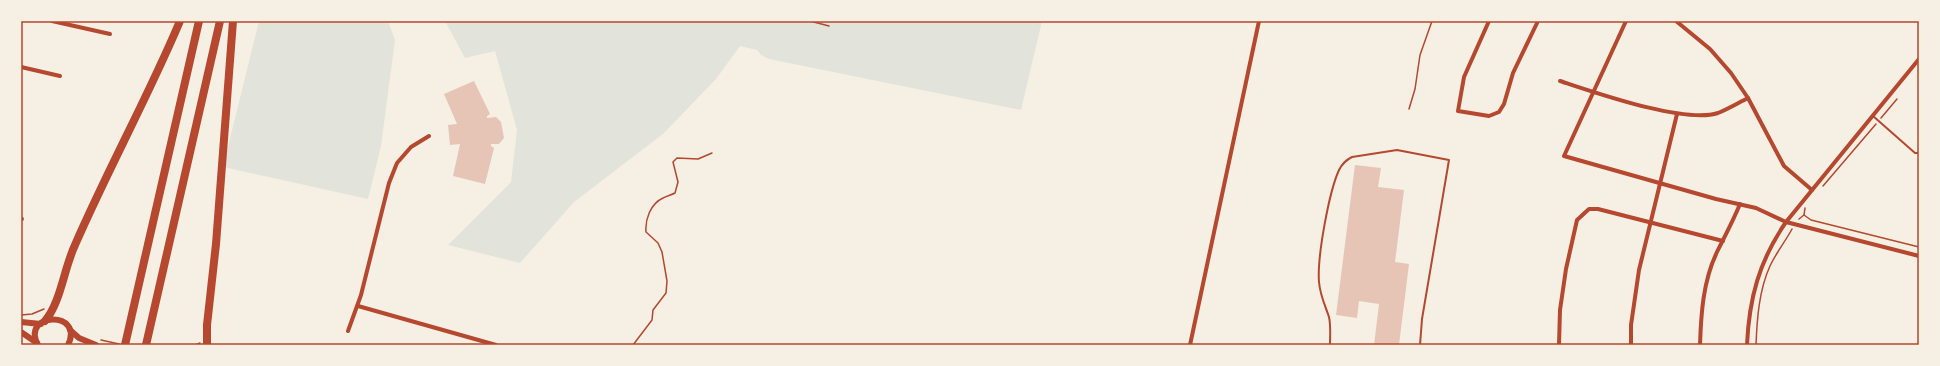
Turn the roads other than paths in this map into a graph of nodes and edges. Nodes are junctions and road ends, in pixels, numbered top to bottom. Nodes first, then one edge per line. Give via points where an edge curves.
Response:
1 (52, 21) edge
2 (180, 21) edge
3 (199, 21) edge
4 (220, 21) edge
5 (233, 21) edge
6 (1259, 21) edge
7 (1489, 21) edge
8 (1538, 21) edge
9 (1626, 21) edge
10 (1676, 21) edge
11 (110, 34) dead end
12 (1919, 59) edge
13 (21, 67) edge
14 (60, 76) dead end
15 (1560, 81) dead end
16 (1593, 92) junction
17 (1748, 98) junction
18 (1677, 114) junction
19 (1873, 116) junction
20 (429, 136) dead end
21 (1919, 153) edge
22 (1662, 184) junction
23 (1812, 190) junction
24 (1740, 204) junction
25 (1786, 222) junction
26 (1651, 223) junction
27 (1723, 241) junction
28 (1919, 256) edge
29 (358, 306) junction
30 (21, 322) edge
31 (43, 322) junction
32 (70, 329) junction
33 (348, 331) dead end
34 (21, 332) edge
35 (37, 344) edge
36 (204, 344) edge
37 (68, 345) edge
38 (96, 345) edge
39 (125, 345) edge
40 (146, 345) edge
41 (496, 345) edge
42 (1190, 345) edge
43 (1330, 345) edge
44 (1420, 345) edge
45 (1559, 345) edge
46 (1631, 345) edge
47 (1700, 345) edge
48 (1746, 345) edge

1 - 11 street
2 - 31 highway via 82,228 66,266 56,303
3 - 39 highway
4 - 40 highway
5 - 36 highway via 216,244
6 - 42 street
7 - 8 street via 1464,77 1458,111 1489,116 1499,112
9 - 16 street
10 - 17 street via 1710,49
12 - 19 street
13 - 14 street
15 - 16 street
16 - 18 street
16 - 22 street via 1564,156
17 - 18 street via 1717,113
17 - 23 street via 1784,166
18 - 22 street
19 - 21 lane via 1915,153
19 - 23 street
20 - 29 street via 411,147 397,163 389,183
22 - 24 street
22 - 26 street
23 - 25 street
24 - 25 street via 1756,208
24 - 27 street
25 - 28 street
25 - 48 street via 1771,243 1762,265 1748,316
26 - 27 street
26 - 45 street via 1598,209 1589,209 1577,220 1560,310
26 - 46 street via 1639,270
27 - 47 street via 1717,252 1703,298
29 - 33 street
29 - 41 street
30 - 31 main road
31 - 32 main road via 56,319
31 - 35 main road via 36,332
32 - 37 main road
32 - 38 main road via 79,338
34 - 35 main road
43 - 44 lane via 1329,318 1323,304 1319,280 1328,209 1339,169 1352,157 1397,150 1449,160 1422,319

